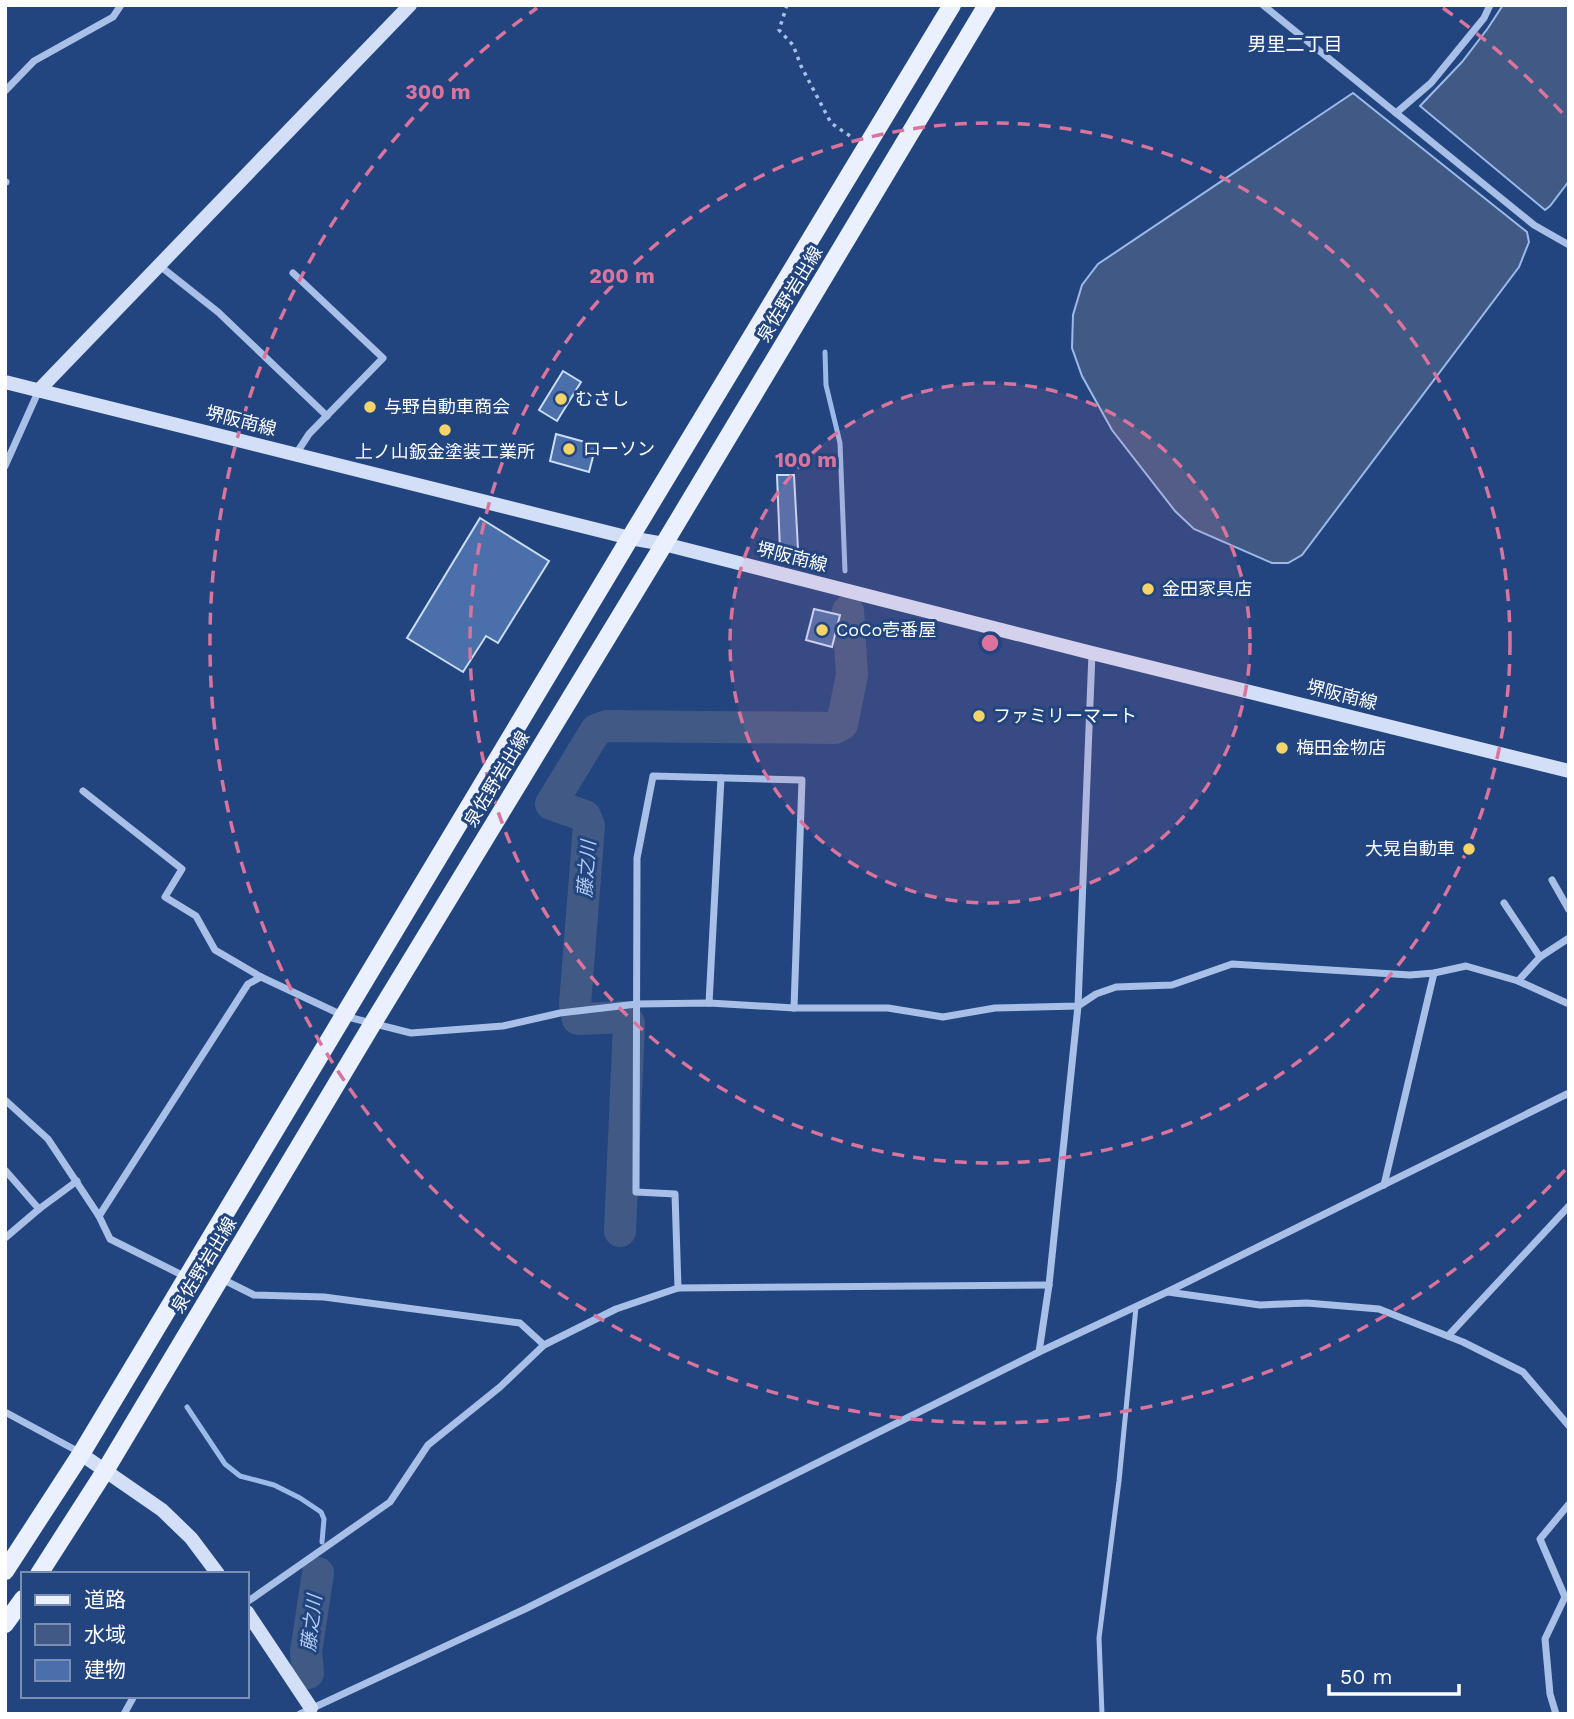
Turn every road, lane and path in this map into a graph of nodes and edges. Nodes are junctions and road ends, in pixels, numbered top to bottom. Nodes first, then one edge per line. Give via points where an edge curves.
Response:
1 (121, 5) edge
2 (410, 5) edge
3 (787, 5) edge
4 (952, 5) edge
5 (988, 5) edge
6 (1263, 5) edge
7 (1490, 5) edge
8 (5, 91) edge
9 (1396, 113) junction
10 (867, 147) junction
11 (1569, 245) edge
12 (160, 266) junction
13 (293, 273) dead end
14 (5, 382) edge
15 (39, 390) junction
16 (327, 416) junction
17 (296, 454) junction
18 (5, 466) edge
19 (630, 538) junction
20 (664, 544) junction
21 (1092, 653) junction
22 (1569, 771) edge
23 (721, 778) junction
24 (83, 791) dead end
25 (1552, 880) dead end
26 (1504, 903) dead end
27 (1569, 910) edge
28 (1569, 938) edge
29 (1540, 957) junction
30 (1434, 973) junction
31 (261, 978) junction
32 (1518, 981) junction
33 (709, 1003) junction
34 (637, 1004) junction
35 (1569, 1004) edge
36 (1078, 1006) junction
37 (794, 1008) junction
38 (344, 1016) junction
39 (373, 1023) junction
40 (1569, 1093) edge
41 (5, 1100) edge
42 (5, 1170) edge
43 (77, 1181) junction
44 (1384, 1185) junction
45 (1569, 1206) edge
46 (39, 1209) junction
47 (99, 1216) junction
48 (5, 1238) edge
49 (187, 1278) junction
50 (220, 1278) junction
51 (1049, 1285) junction
52 (678, 1288) junction
53 (1167, 1292) junction
54 (1136, 1307) junction
55 (1448, 1336) junction
56 (544, 1345) junction
57 (1040, 1352) junction
58 (5, 1412) edge
59 (1569, 1426) edge
60 (81, 1454) junction
61 (106, 1471) junction
62 (1569, 1504) edge
63 (5, 1571) edge
64 (40, 1572) edge
65 (216, 1572) edge
66 (248, 1601) edge
67 (14, 1611) edge
68 (248, 1614) edge
69 (5, 1634) edge
70 (133, 1698) edge
71 (309, 1712) edge
72 (124, 1714) edge
73 (1102, 1714) edge
74 (1556, 1714) edge

1 - 8 street via 113,17 34,61
2 - 12 main road
3 - 10 path via 779,30 793,45 831,123
4 - 10 main road, 泉佐野岩出線
5 - 20 main road, 泉佐野岩出線
6 - 9 street
7 - 9 street via 1431,83
9 - 11 street via 1534,225
10 - 19 main road, 泉佐野岩出線
12 - 15 main road
12 - 16 street via 218,312
13 - 16 street via 383,358
14 - 15 main road, 堺阪南線
15 - 17 main road, 堺阪南線
15 - 18 street
16 - 17 street
17 - 19 main road, 堺阪南線
19 - 20 main road, 堺阪南線
19 - 38 main road, 泉佐野岩出線
20 - 21 main road, 堺阪南線
20 - 39 main road, 泉佐野岩出線
21 - 22 main road, 堺阪南線
21 - 36 street
23 - 33 street
23 - 34 street via 653,776 637,858
23 - 37 street via 802,780
24 - 31 street via 182,869 165,897 196,916 215,950
25 - 27 street
26 - 29 street
28 - 29 street
29 - 32 street
30 - 32 street via 1466,966
30 - 36 street via 1232,964 1172,985 1116,987 1096,993
30 - 44 street
31 - 38 street
31 - 47 street via 248,984
32 - 35 street
33 - 34 street
33 - 37 street
34 - 39 street via 503,1026 411,1033
34 - 52 street via 636,1192 675,1194
36 - 37 street via 995,1008 943,1017 888,1008
36 - 51 street
38 - 39 street
38 - 49 main road, 泉佐野岩出線
39 - 50 main road, 泉佐野岩出線
40 - 44 street
41 - 43 street via 48,1139
42 - 46 street
43 - 46 street
43 - 47 street
44 - 53 street
45 - 55 street
46 - 48 street
47 - 49 street via 110,1239
49 - 60 main road, 泉佐野岩出線
50 - 56 street via 254,1295 324,1297 520,1323
50 - 61 main road, 泉佐野岩出線
51 - 52 street
51 - 57 street
52 - 56 street via 616,1309
53 - 54 street
53 - 55 street via 1260,1306 1307,1303 1379,1309
54 - 57 street
54 - 73 lane via 1099,1638
55 - 59 street via 1523,1372
56 - 66 street via 428,1445 390,1502
57 - 71 street
58 - 60 street
60 - 61 main road
60 - 63 main road, 泉佐野岩出線
61 - 64 main road, 泉佐野岩出線
61 - 65 main road via 162,1510
62 - 74 street via 1539,1539 1565,1597 1545,1639
67 - 69 street
68 - 71 main road
70 - 72 street

